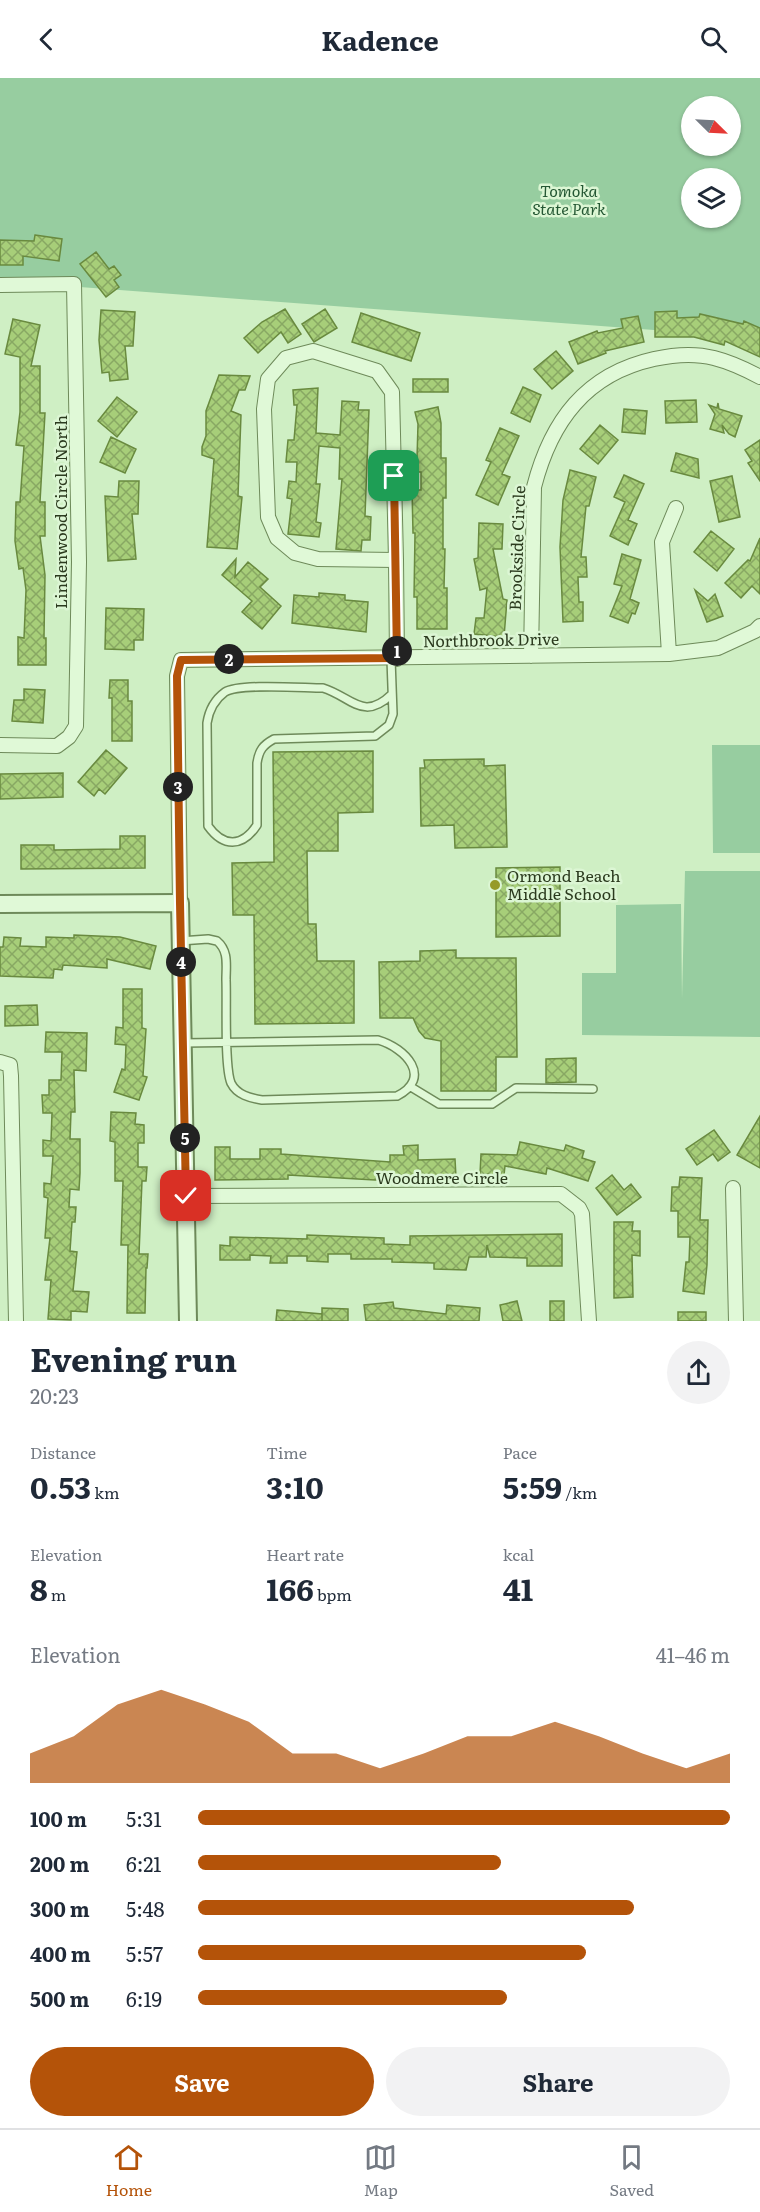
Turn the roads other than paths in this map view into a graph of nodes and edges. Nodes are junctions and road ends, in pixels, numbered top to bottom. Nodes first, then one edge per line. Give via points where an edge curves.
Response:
1 (0, 285) edge
2 (760, 377) edge
3 (676, 508) dead end
4 (396, 560) junction
5 (760, 626) edge
6 (669, 654) junction
7 (531, 656) junction
8 (394, 658) junction
9 (392, 694) junction
10 (0, 745) edge
11 (0, 903) edge
12 (180, 903) junction
13 (180, 942) junction
14 (228, 1042) junction
15 (183, 1043) junction
16 (5, 1064) edge
17 (411, 1087) junction
18 (593, 1089) dead end
19 (733, 1188) dead end
20 (186, 1196) junction
21 (6, 1225) edge
22 (15, 1321) edge
23 (188, 1321) edge
24 (589, 1321) edge
25 (736, 1321) edge

1 - 10 street, Lindenwood Circle North via 74,284 79,562 76,726 57,746
2 - 7 street, Brookside Circle via 712,357 663,357 610,374 586,391 562,417 534,487
3 - 6 street via 662,542
4 - 4 street via 392,392 377,371 313,351 286,358 268,379 264,409 268,517 277,538 295,553 318,560
4 - 8 street
5 - 6 street, Northbrook Drive via 718,648
6 - 7 street, Northbrook Drive
7 - 8 street, Northbrook Drive
8 - 9 lane
8 - 12 street, Northbrook Drive via 181,660 177,676
9 - 9 lane via 369,709 323,688 227,691 209,712 207,723 208,826 217,838 242,840 257,825 257,763 264,744 274,739 375,736 389,725
11 - 12 street
12 - 13 street
13 - 14 lane via 217,941 226,953
13 - 15 street
14 - 15 lane
14 - 17 lane via 389,1043 409,1059 414,1069
14 - 17 lane via 231,1083 250,1098 397,1096
15 - 20 street
16 - 21 street
17 - 18 lane via 439,1104 492,1104 516,1088
19 - 25 street
20 - 23 street
20 - 24 street, Woodmere Circle via 561,1194 582,1214
21 - 22 street

